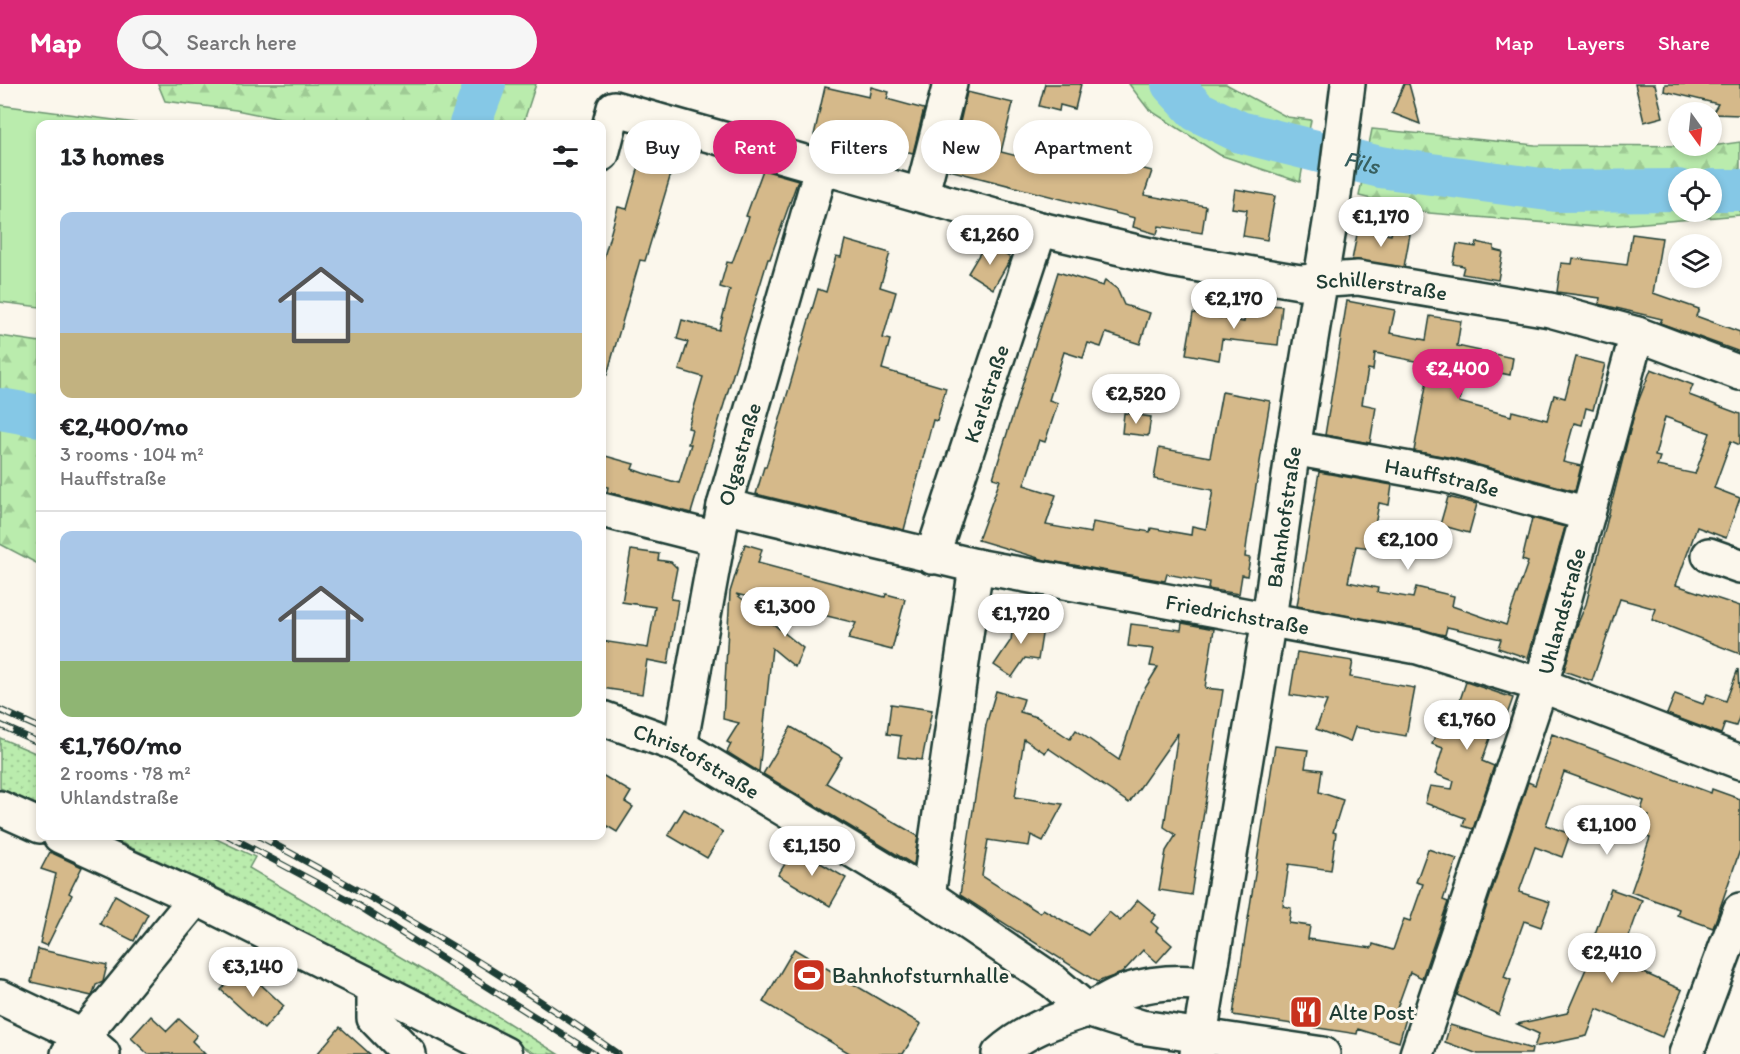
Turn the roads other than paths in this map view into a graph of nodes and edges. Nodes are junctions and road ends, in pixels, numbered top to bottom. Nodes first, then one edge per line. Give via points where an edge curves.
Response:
1 (950, 84) edge
2 (1347, 96) edge
3 (606, 139) edge
4 (809, 162) edge
5 (820, 174) edge
6 (852, 174) edge
7 (922, 193) junction
8 (1040, 229) junction
9 (1320, 280) junction
10 (1637, 334) junction
11 (1740, 374) edge
12 (1293, 448) junction
13 (724, 506) junction
14 (606, 511) edge
15 (1588, 514) junction
16 (717, 539) junction
17 (1709, 555) dead end
18 (932, 557) junction
19 (976, 566) junction
20 (1740, 566) edge
21 (1269, 619) junction
22 (1541, 685) junction
23 (606, 719) edge
24 (680, 746) junction
25 (1740, 762) edge
26 (0, 808) edge
27 (36, 824) edge
28 (69, 840) edge
29 (928, 896) junction
30 (196, 898) junction
31 (1740, 910) edge
32 (1208, 984) junction
33 (374, 987) junction
34 (0, 997) edge
35 (1087, 1010) junction
36 (1198, 1045) edge
37 (84, 1048) edge
38 (409, 1054) edge
39 (505, 1054) edge
40 (999, 1054) edge
41 (1323, 1054) edge
42 (1417, 1054) edge
43 (1686, 1054) edge

1 - 7 street
2 - 9 street, Bahnhofstraße
3 - 4 street, Schillerstraße via 614,108
5 - 13 street, Olgastraße
6 - 7 street, Schillerstraße
7 - 8 street, Schillerstraße
8 - 9 street, Schillerstraße via 1171,260 1300,282
8 - 18 street, Karlstraße
9 - 10 street, Schillerstraße via 1358,278 1550,310
9 - 12 street, Bahnhofstraße
10 - 11 street, Schillerstraße
10 - 15 street, Uhlandstraße
12 - 15 street, Hauffstraße via 1448,476
12 - 21 street, Bahnhofstraße
13 - 16 street, Olgastraße
13 - 18 street, Friedrichstraße
14 - 16 street
15 - 22 street, Uhlandstraße
16 - 24 street, Olgastraße
17 - 20 street
18 - 19 street, Friedrichstraße
19 - 21 street, Friedrichstraße
19 - 29 street
21 - 22 street, Friedrichstraße via 1418,647
21 - 32 street, Bahnhofstraße
22 - 25 street, Friedrichstraße
22 - 42 street, Uhlandstraße
23 - 24 street, Christofstraße
24 - 29 street, Christofstraße
26 - 27 street
28 - 30 street
29 - 35 street, Christofstraße via 1053,981
30 - 33 street
30 - 37 street
31 - 43 street
32 - 35 street via 1180,981 1125,991
32 - 36 street, Bahnhofstraße
33 - 38 street via 374,1018
33 - 39 street
34 - 37 street
35 - 36 street
35 - 40 street via 1051,1020
36 - 41 street

